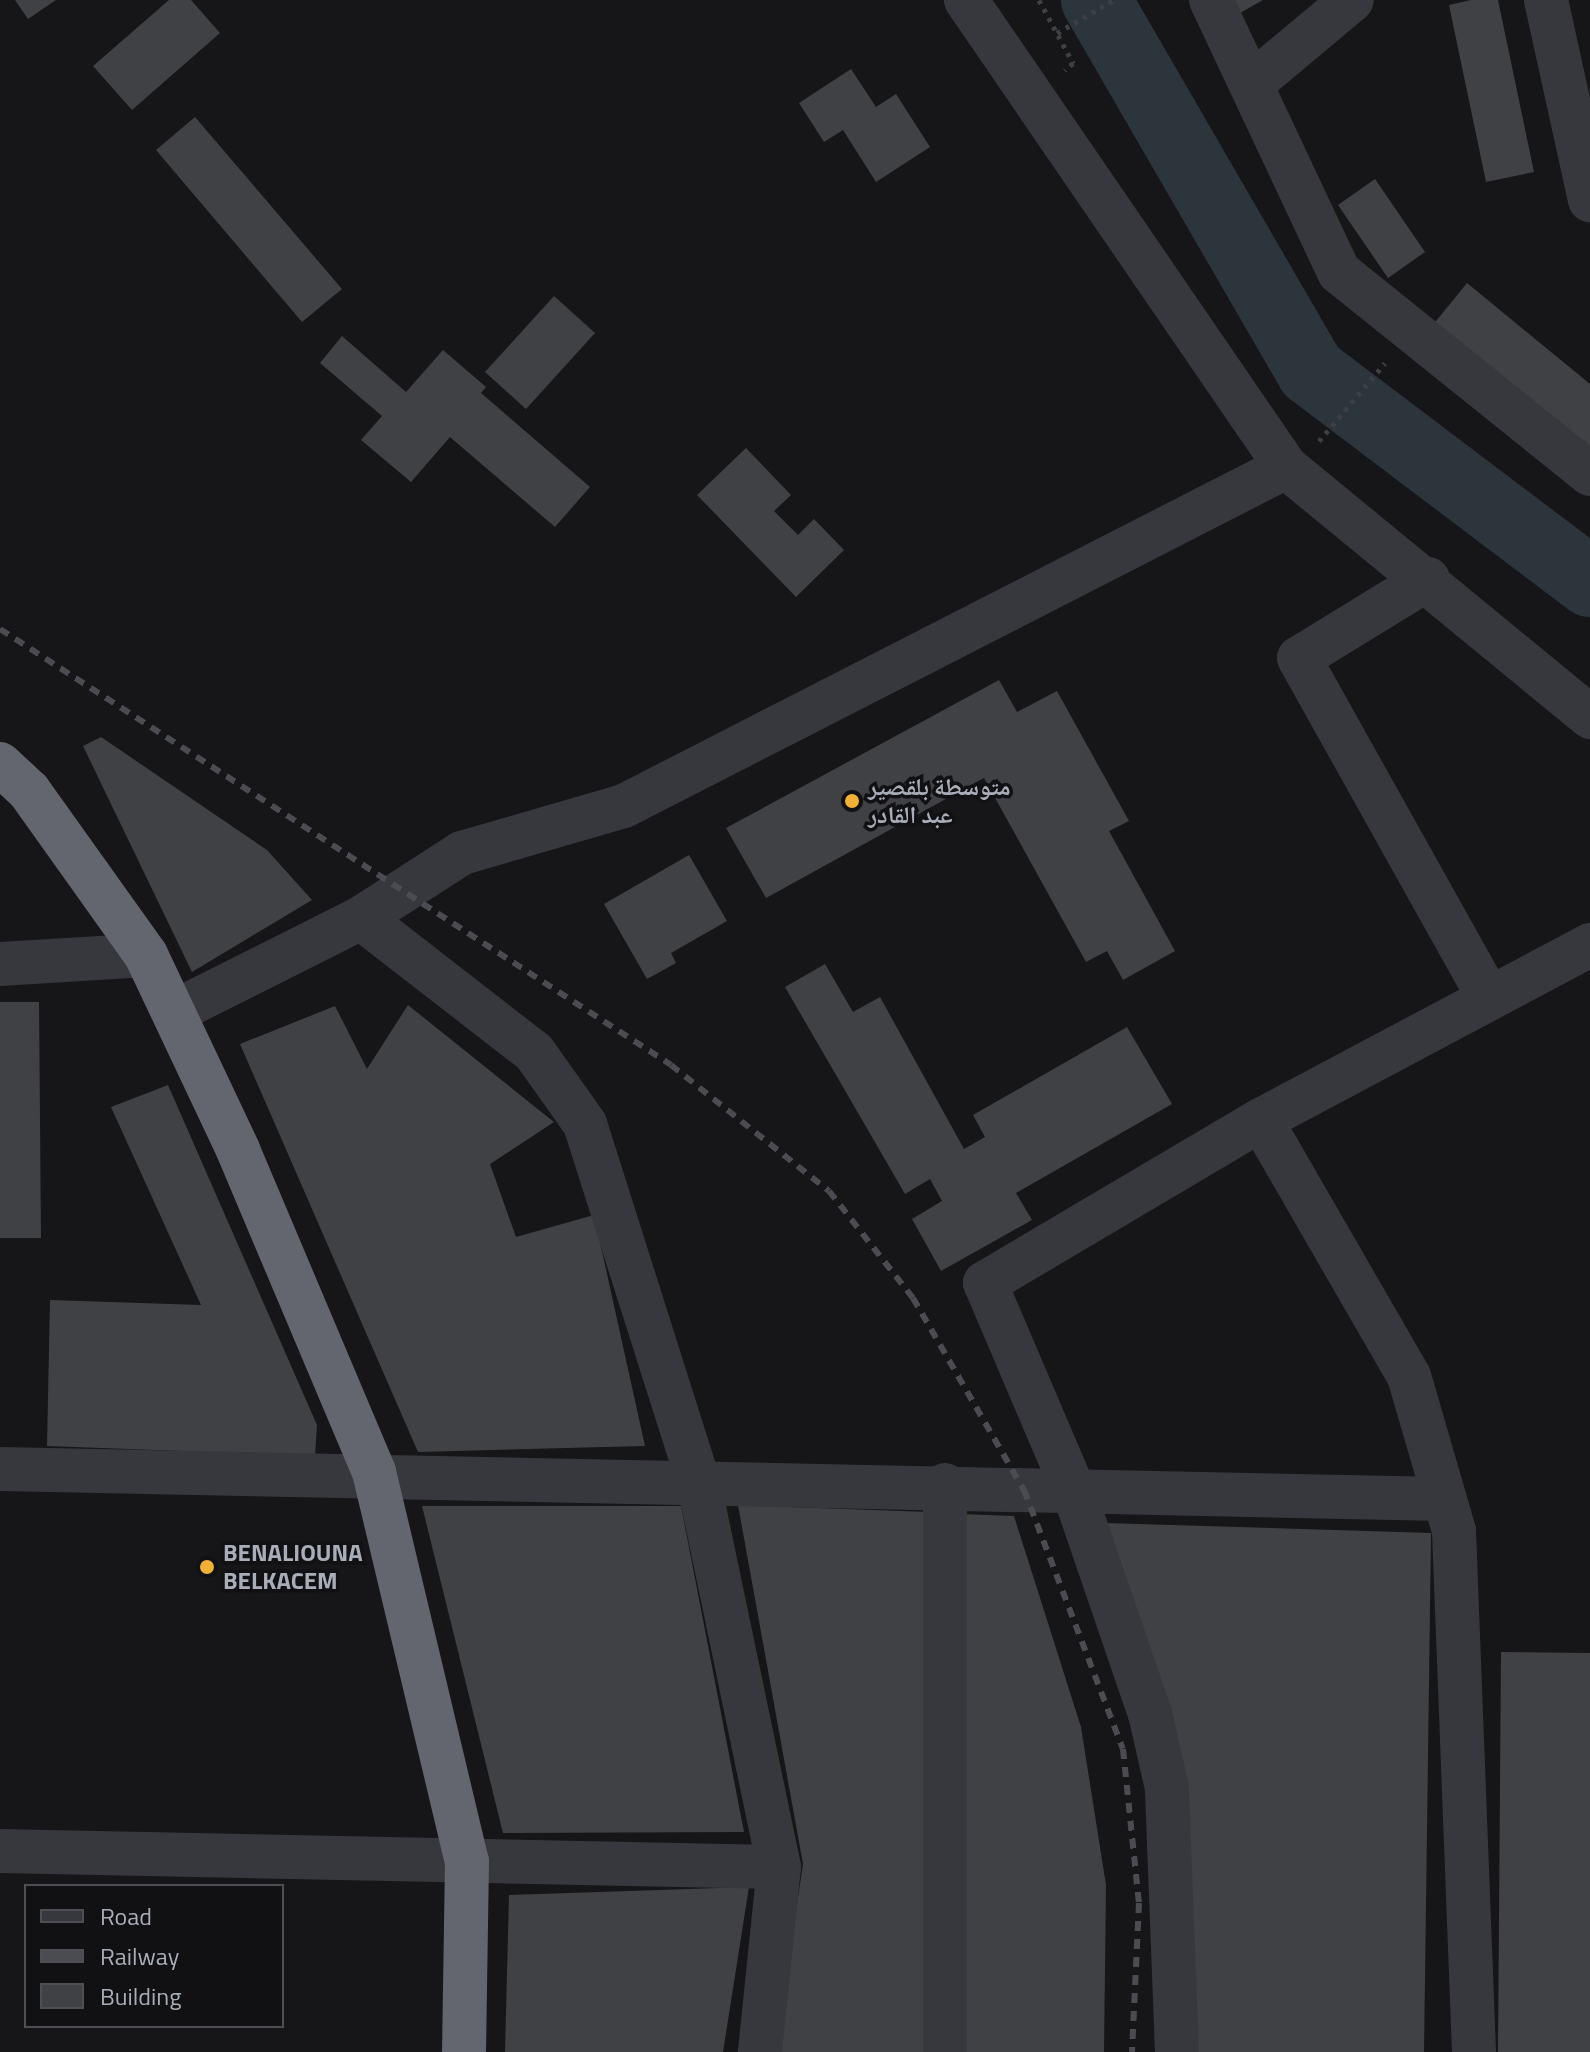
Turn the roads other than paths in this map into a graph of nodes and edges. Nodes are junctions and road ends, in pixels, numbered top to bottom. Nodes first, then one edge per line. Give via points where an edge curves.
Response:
1 (966, 0) edge
2 (1211, 0) edge
3 (1352, 0) edge
4 (1546, 0) edge
5 (1255, 81) junction
6 (1590, 200) edge
7 (1302, 454) junction
8 (1590, 474) edge
9 (1428, 579) junction
10 (1590, 717) edge
11 (0, 764) edge
12 (361, 918) junction
13 (1590, 945) edge
14 (146, 955) junction
15 (0, 964) edge
16 (1489, 998) junction
17 (174, 1012) junction
18 (1261, 1120) junction
19 (0, 1469) edge
20 (374, 1472) junction
21 (699, 1484) junction
22 (945, 1485) junction
23 (1073, 1489) junction
24 (1445, 1499) junction
25 (0, 1851) edge
26 (467, 1861) junction
27 (779, 1867) junction
28 (464, 2052) edge
29 (760, 2052) edge
30 (945, 2052) edge
31 (1177, 2052) edge
32 (1474, 2052) edge

1 - 7 street
2 - 5 street
3 - 5 street
4 - 6 street
5 - 8 street via 1339,272
7 - 9 street
7 - 12 street via 624,806 462,853
9 - 10 street
9 - 16 street via 1299,658
11 - 14 highway via 29,791
12 - 17 street
12 - 21 street via 534,1052 585,1124
13 - 16 street
14 - 15 street
14 - 17 highway
16 - 18 street
17 - 20 highway
18 - 23 street via 985,1283
18 - 24 street via 1409,1376
19 - 20 street
20 - 21 street
20 - 26 highway
21 - 22 street
21 - 27 street
22 - 23 street
22 - 30 street
23 - 24 street
23 - 31 street via 1150,1714 1167,1788
24 - 32 street via 1454,1531
25 - 26 street
26 - 27 street
26 - 28 highway
27 - 29 street

